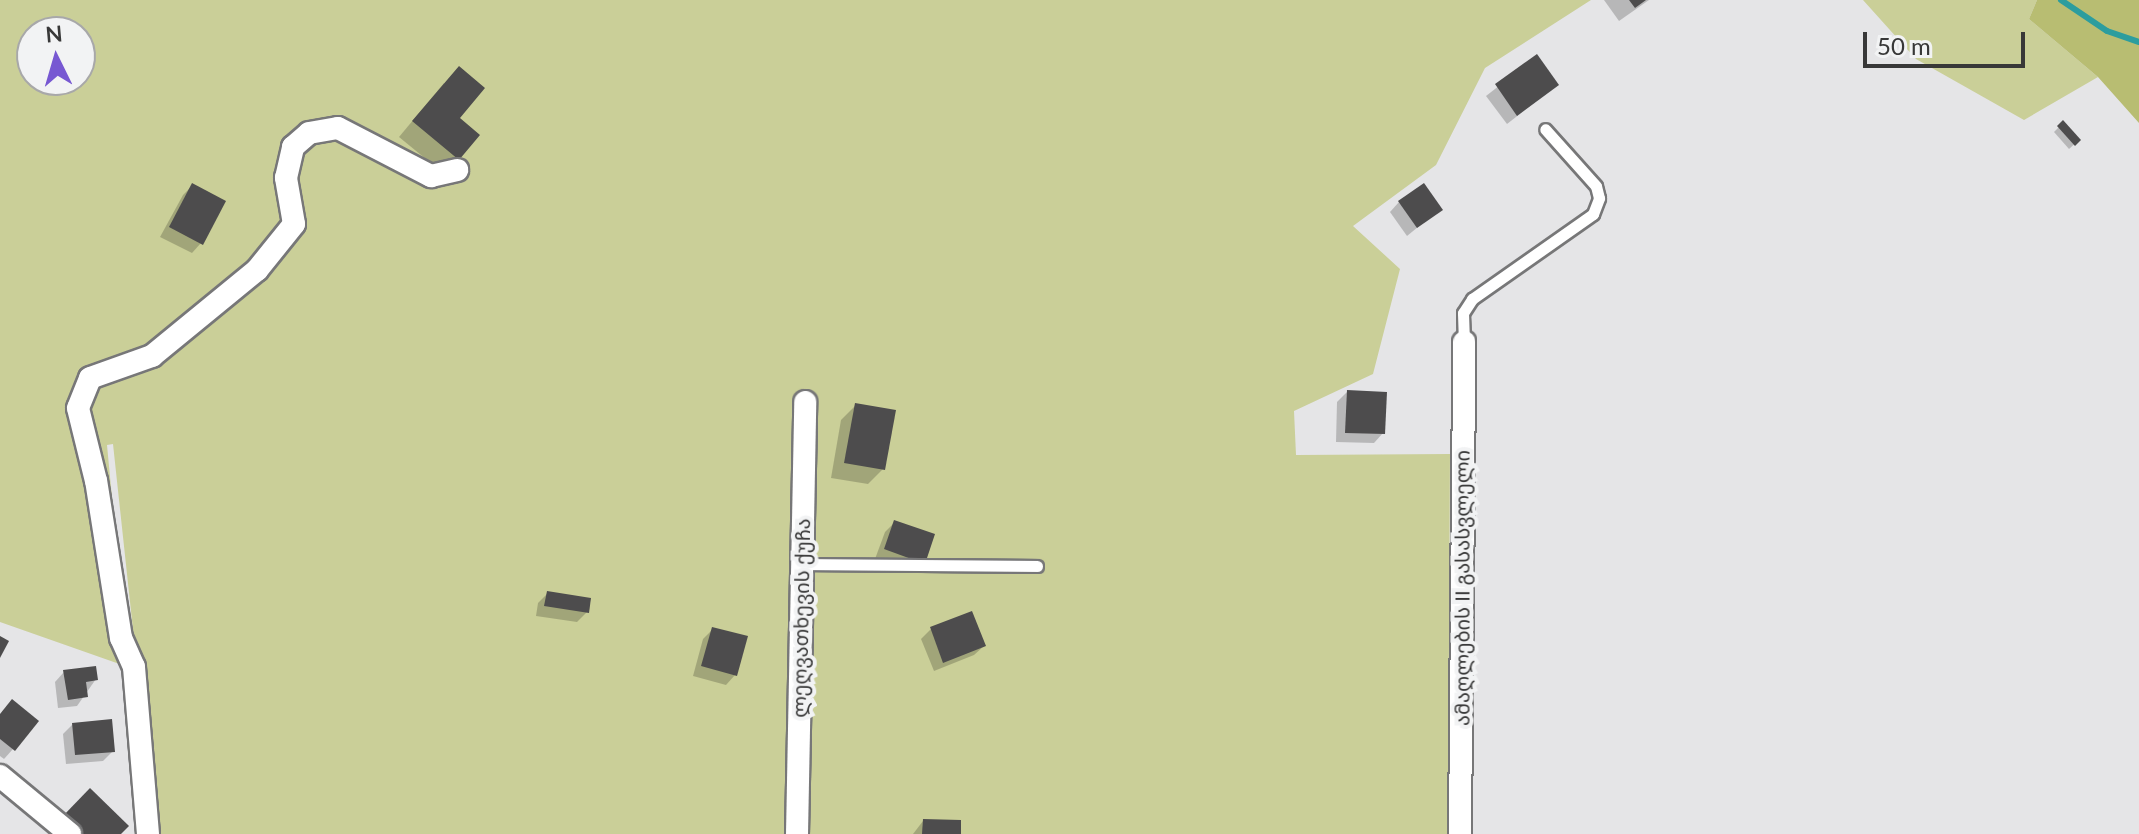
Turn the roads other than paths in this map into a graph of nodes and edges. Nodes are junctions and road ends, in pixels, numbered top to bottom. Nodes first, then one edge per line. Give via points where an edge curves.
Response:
1 (1545, 129) dead end
2 (457, 170) dead end
3 (1464, 342) joint
4 (805, 402) dead end
5 (802, 564) junction
6 (1037, 566) dead end
7 (0, 776) edge
8 (70, 834) edge
9 (148, 834) edge
10 (797, 834) edge
11 (1460, 834) edge

1 - 3 lane via 1596,186 1599,198 1593,214 1472,299 1463,313
2 - 9 street via 431,176 338,128 309,133 293,147 286,178 294,224 257,270 152,356 90,378 78,408 96,481 121,638 134,667
3 - 11 street, ამაღლების II გასასვლელი
4 - 5 street, ლეღვათხევის ქუჩა
5 - 6 lane
5 - 10 street, ლეღვათხევის ქუჩა
7 - 8 street

